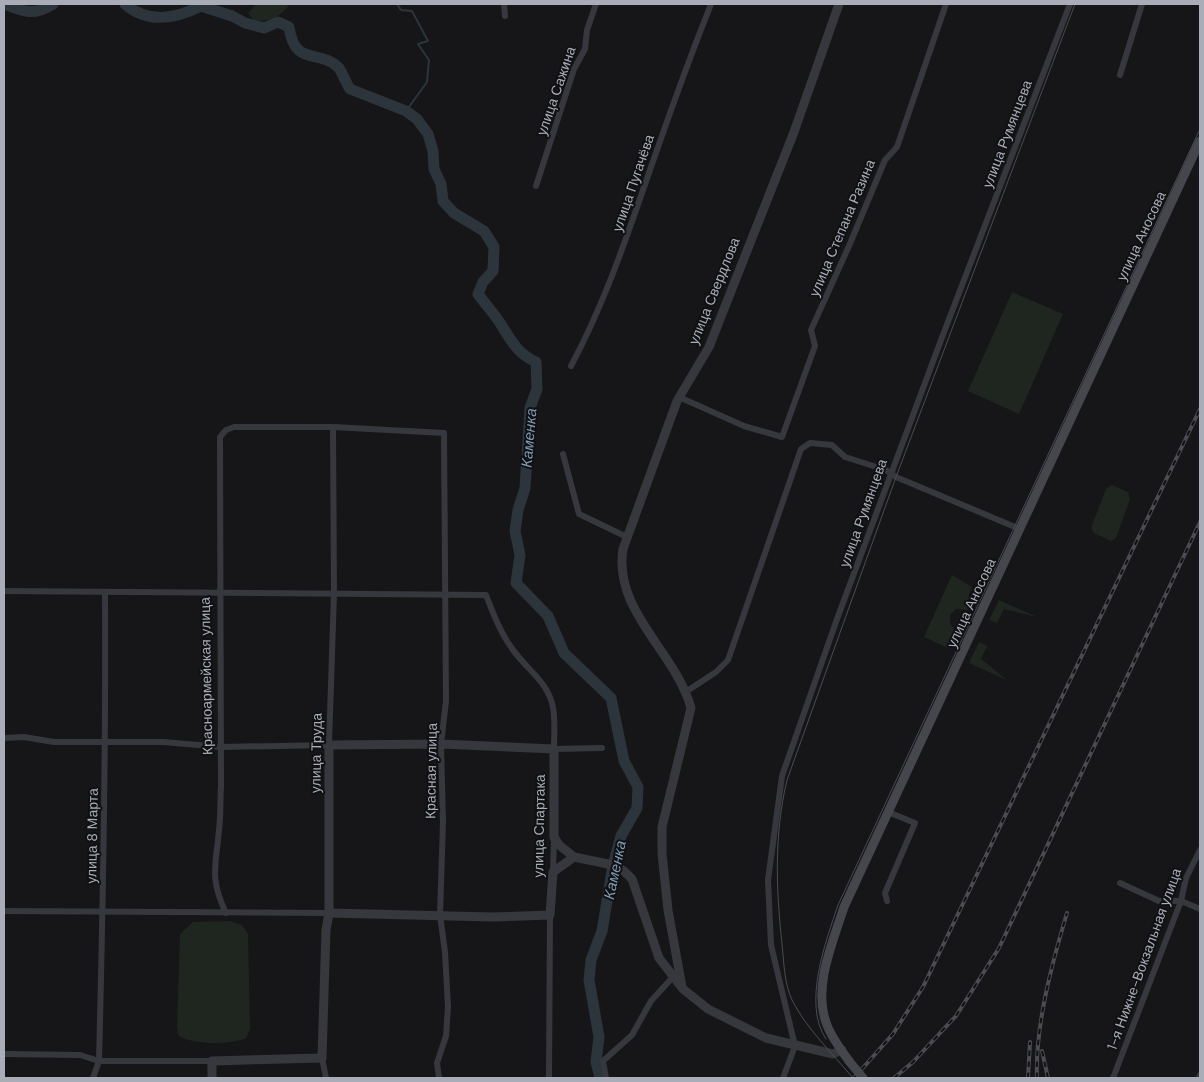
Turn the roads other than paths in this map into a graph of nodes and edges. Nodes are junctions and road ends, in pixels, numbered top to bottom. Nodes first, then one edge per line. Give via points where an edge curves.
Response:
1 (504, 4) edge
2 (596, 4) edge
3 (711, 4) edge
4 (839, 4) edge
5 (946, 4) edge
6 (1070, 4) edge
7 (1142, 4) edge
8 (505, 16) dead end
9 (1120, 74) dead end
10 (1200, 142) edge
11 (536, 186) dead end
12 (571, 366) dead end
13 (679, 397) junction
14 (333, 427) junction
15 (563, 454) dead end
16 (891, 473) junction
17 (1020, 529) junction
18 (627, 537) junction
19 (4, 591) edge
20 (105, 592) junction
21 (334, 593) junction
22 (219, 595) junction
23 (444, 595) junction
24 (686, 691) junction
25 (4, 738) edge
26 (106, 741) junction
27 (441, 744) junction
28 (330, 745) junction
29 (221, 746) junction
30 (602, 748) dead end
31 (554, 749) junction
32 (888, 812) junction
33 (554, 837) junction
34 (1200, 850) edge
35 (574, 857) junction
36 (553, 872) junction
37 (1120, 882) dead end
38 (887, 901) dead end
39 (1181, 901) junction
40 (1200, 909) edge
41 (4, 911) edge
42 (329, 912) junction
43 (103, 913) junction
44 (226, 913) junction
45 (440, 915) junction
46 (550, 915) junction
47 (672, 978) junction
48 (683, 989) junction
49 (795, 1046) junction
50 (842, 1050) junction
51 (4, 1054) edge
52 (322, 1058) junction
53 (99, 1061) junction
54 (212, 1061) junction
55 (93, 1078) edge
56 (212, 1078) edge
57 (326, 1078) edge
58 (439, 1078) edge
59 (549, 1078) edge
60 (606, 1078) edge
61 (783, 1078) edge
62 (864, 1078) edge
63 (1113, 1078) edge

1 - 8 street
2 - 11 street, улица Сажина via 586,30 585,49 574,69
3 - 12 street, улица Пугачёва via 611,283
4 - 13 street, улица Свердлова via 794,132 709,347
5 - 13 street, улица Степана Разина via 897,147 885,160 811,330 815,346 782,437 744,426
6 - 16 street, улица Румянцева
7 - 9 street
10 - 17 main road, улица Аносова
13 - 18 street, улица Свердлова
14 - 21 street, улица Труда
14 - 22 street, Красноармейская улица via 234,427 220,437
14 - 23 street, Красная улица via 444,433
15 - 18 street via 579,514
16 - 17 street
16 - 24 street via 846,457 832,445 810,443 801,449 728,660 716,672
16 - 49 street, улица Румянцева via 796,733 777,800 768,880 768,913 771,945
17 - 32 main road, улица Аносова
18 - 24 street, улица Свердлова via 620,565 623,583 631,602
19 - 20 street
20 - 22 street
20 - 26 street, улица 8 Марта
21 - 22 street
21 - 23 street
21 - 28 street, улица Труда
22 - 29 street, Красноармейская улица
23 - 27 street, Красная улица via 446,702
23 - 31 street, улица Спартака via 486,595 510,647 547,690 554,718
24 - 48 street via 691,708 662,827 668,910
25 - 26 street via 24,737 54,742
26 - 29 street
26 - 43 street, улица 8 Марта
27 - 28 street
27 - 31 street
27 - 45 street, Красная улица
28 - 29 street
28 - 42 street, улица Труда
29 - 44 street, Красноармейская улица via 220,830 214,875 217,896
30 - 31 street
31 - 33 street, улица Спартака
32 - 38 street via 914,823 885,893
32 - 50 main road, улица Аносова via 844,907 830,949 822,1007 825,1020
33 - 35 street
33 - 36 street, улица Спартака
34 - 39 street, 1-я Нижне-Вокзальная улица via 1186,878
35 - 36 street
35 - 47 street via 602,862 624,871 632,879 659,958
36 - 46 street, улица Спартака
37 - 39 street via 1158,901
39 - 40 street
39 - 63 street, 1-я Нижне-Вокзальная улица
41 - 43 street
42 - 44 street
42 - 45 street
42 - 52 street, улица Труда
43 - 44 street
43 - 53 street, улица 8 Марта
45 - 46 street
45 - 58 street, Красная улица via 448,1007 446,1036 437,1063
46 - 59 street, улица Спартака
47 - 48 street
47 - 60 street via 651,1001 632,1035 603,1061
48 - 49 street via 708,1009 776,1042
49 - 50 street via 833,1054
49 - 61 street
50 - 62 main road, улица Аносова, bridge
51 - 53 street via 80,1055
52 - 54 street
52 - 57 street, улица Труда
53 - 54 street
53 - 55 street, улица 8 Марта
54 - 56 street

